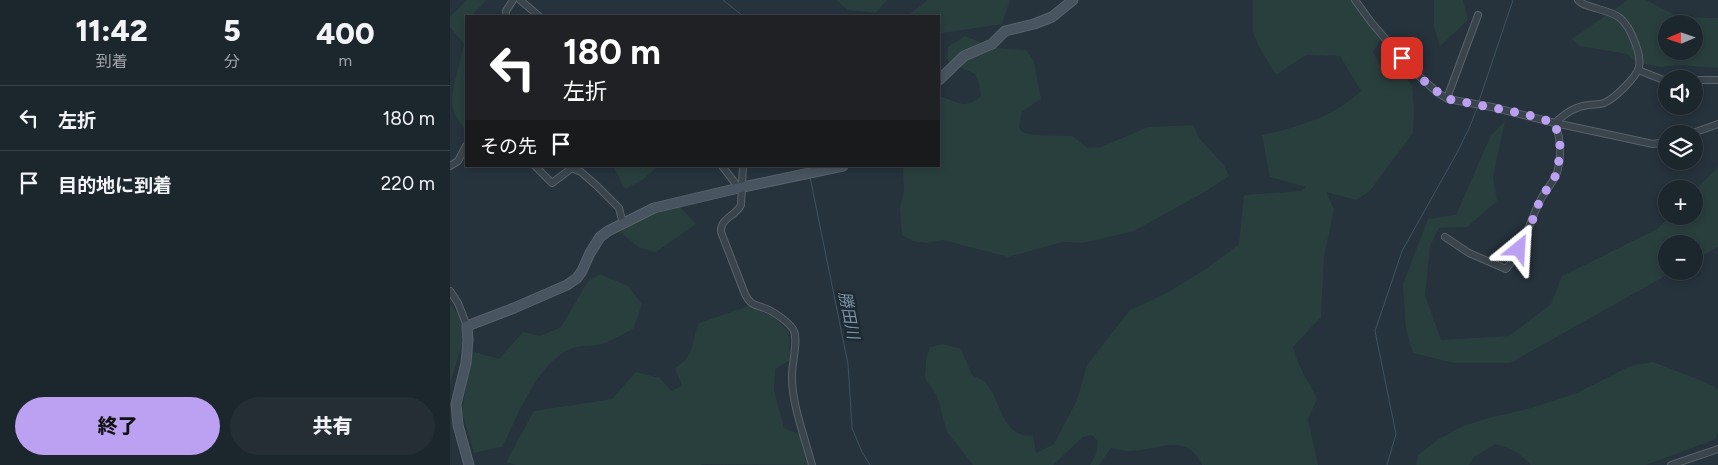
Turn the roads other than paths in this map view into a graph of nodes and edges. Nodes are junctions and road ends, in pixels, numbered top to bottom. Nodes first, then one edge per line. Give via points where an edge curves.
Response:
1 (514, 0) edge
2 (520, 0) edge
3 (1073, 0) edge
4 (1355, 0) edge
5 (1578, 0) edge
6 (506, 15) edge
7 (538, 15) edge
8 (1478, 15) dead end
9 (1638, 70) junction
10 (1658, 78) edge
11 (940, 79) edge
12 (1703, 80) edge
13 (1718, 80) edge
14 (1447, 98) junction
15 (1555, 123) junction
16 (1718, 124) edge
17 (1703, 129) edge
18 (1658, 143) edge
19 (465, 148) edge
20 (450, 166) edge
21 (536, 167) edge
22 (723, 167) edge
23 (742, 167) edge
24 (838, 167) edge
25 (741, 187) junction
26 (623, 224) junction
27 (1445, 238) dead end
28 (450, 291) edge
29 (466, 326) junction
30 (1718, 449) edge
31 (469, 465) edge
32 (812, 465) edge
33 (1671, 465) edge

1 - 6 street
2 - 7 street
3 - 11 street via 1052,17 1006,31 992,44 964,56
4 - 14 street via 1410,68
5 - 9 street via 1620,18 1629,28 1638,52
8 - 14 street
9 - 10 street
9 - 15 street via 1605,102 1581,107
12 - 13 street
14 - 15 street
15 - 18 street
15 - 27 street via 1560,144 1558,172 1540,200 1527,235 1506,269
16 - 17 street
19 - 20 street via 458,161
21 - 26 street via 552,183 572,168 580,172 619,208
22 - 25 street
23 - 25 street
24 - 25 street
25 - 26 street via 661,206
25 - 32 street via 742,206 725,221 721,232 747,299 754,305 771,310 794,332 793,394
26 - 29 street via 600,237 582,271 568,285
28 - 29 street
29 - 31 street via 466,363 456,404
30 - 33 street

